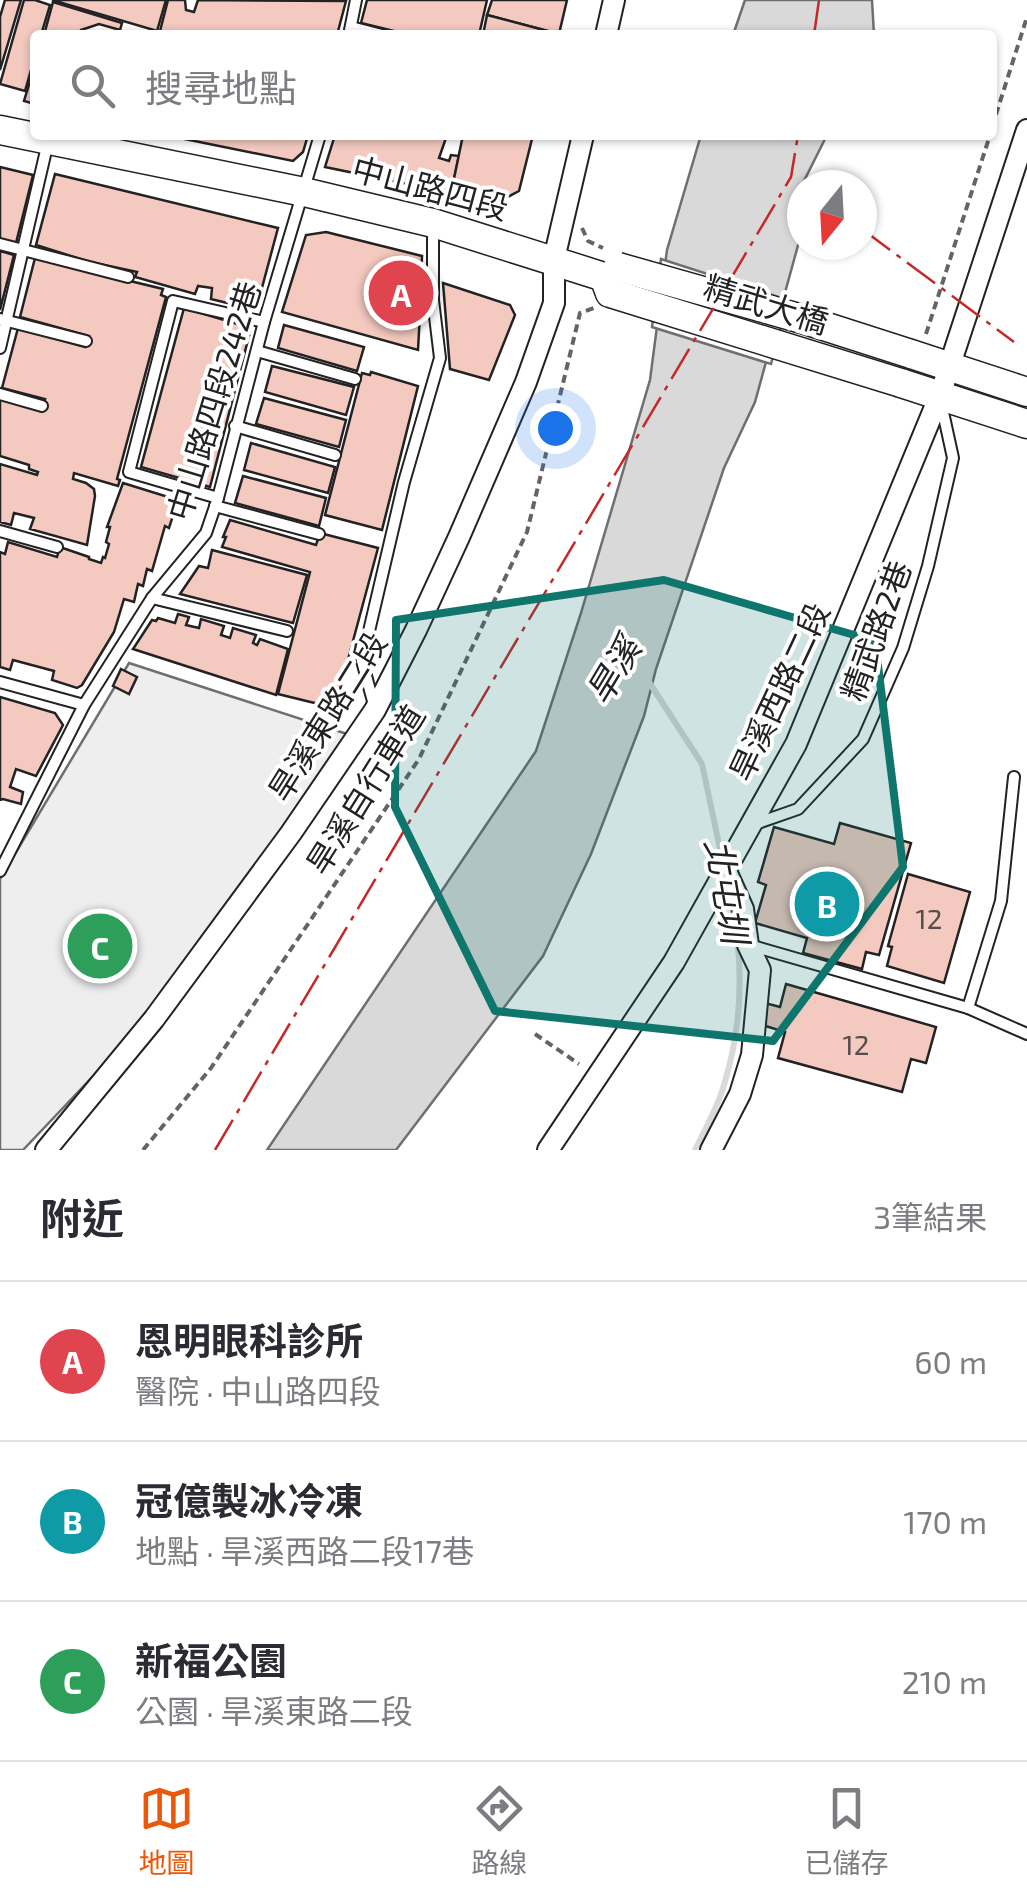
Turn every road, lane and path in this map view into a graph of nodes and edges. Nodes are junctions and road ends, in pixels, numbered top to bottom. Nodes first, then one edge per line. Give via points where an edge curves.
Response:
1 (356, 0) edge
2 (614, 0) edge
3 (1027, 17) edge
4 (350, 30) edge
5 (607, 30) edge
6 (997, 111) edge
7 (0, 130) edge
8 (1027, 130) edge
9 (30, 137) edge
10 (44, 140) edge
11 (319, 140) edge
12 (582, 140) edge
13 (988, 140) edge
14 (48, 141) junction
15 (304, 192) junction
16 (433, 223) junction
17 (582, 228) dead end
18 (0, 244) edge
19 (24, 250) junction
20 (554, 260) junction
21 (128, 276) dead end
22 (608, 280) junction
23 (4, 320) edge
24 (264, 322) junction
25 (86, 341) dead end
26 (913, 346) junction
27 (0, 348) edge
28 (256, 350) junction
29 (950, 366) junction
30 (355, 379) dead end
31 (1027, 392) edge
32 (0, 394) edge
33 (940, 395) junction
34 (42, 406) dead end
35 (1027, 424) edge
36 (235, 426) junction
37 (335, 456) dead end
38 (216, 502) junction
39 (0, 531) edge
40 (319, 534) dead end
41 (57, 547) dead end
42 (152, 598) junction
43 (287, 631) dead end
44 (0, 682) edge
45 (84, 705) junction
46 (375, 710) junction
47 (1014, 777) dead end
48 (750, 826) junction
49 (725, 870) junction
50 (0, 871) edge
51 (748, 945) junction
52 (968, 1008) junction
53 (535, 1034) dead end
54 (1027, 1034) edge
55 (578, 1064) dead end
56 (46, 1150) edge
57 (143, 1150) edge
58 (548, 1150) edge
59 (711, 1150) edge

1 - 4 lane
2 - 5 street
3 - 6 path
7 - 9 street, 中山路四段
8 - 29 street, 旱溪西路二段
10 - 14 street, 中山路四段
11 - 15 lane, 中山路四段242巷
12 - 20 street, 旱溪東路二段
13 - 26 path via 926,334
14 - 15 street, 中山路四段
14 - 19 lane
15 - 16 street, 中山路四段
15 - 24 lane, 中山路四段242巷
16 - 20 street, 中山路四段
16 - 46 lane via 440,358 362,661
17 - 22 path
18 - 19 lane
19 - 21 lane
19 - 23 lane
20 - 22 street, 中山路四段
20 - 46 street, 旱溪東路二段 via 554,303 526,382
22 - 26 street, 精武大橋, bridge
22 - 33 street, 精武大橋, bridge
22 - 57 path, 旱溪自行車道 via 580,313 527,532 419,759 212,1068
23 - 25 lane
23 - 27 lane
24 - 28 lane, 中山路四段242巷
24 - 38 lane via 173,301 129,472
26 - 29 street, 精武大橋
28 - 30 lane
28 - 36 lane, 中山路四段242巷
29 - 31 street, 精武大橋
29 - 33 street, 旱溪西路二段
32 - 34 lane
33 - 35 street, 精武大橋
33 - 48 street, 旱溪西路二段 via 796,744
33 - 48 lane, 精武路2巷 via 952,458 928,566 903,648 863,739 798,809
36 - 37 lane
36 - 38 lane, 中山路四段242巷
38 - 40 lane
38 - 42 lane, 中山路四段242巷 via 206,533
39 - 41 lane
42 - 43 lane
42 - 45 lane, 中山路四段242巷
44 - 45 lane
45 - 50 lane, 中山路四段242巷
46 - 56 street, 旱溪東路二段 via 154,1019
47 - 52 lane via 1001,901
48 - 49 street, 旱溪西路二段
49 - 51 street via 743,909
49 - 58 street, 旱溪西路二段 via 674,962
51 - 52 lane
51 - 59 street via 760,970 752,1054
52 - 54 lane
53 - 55 path

